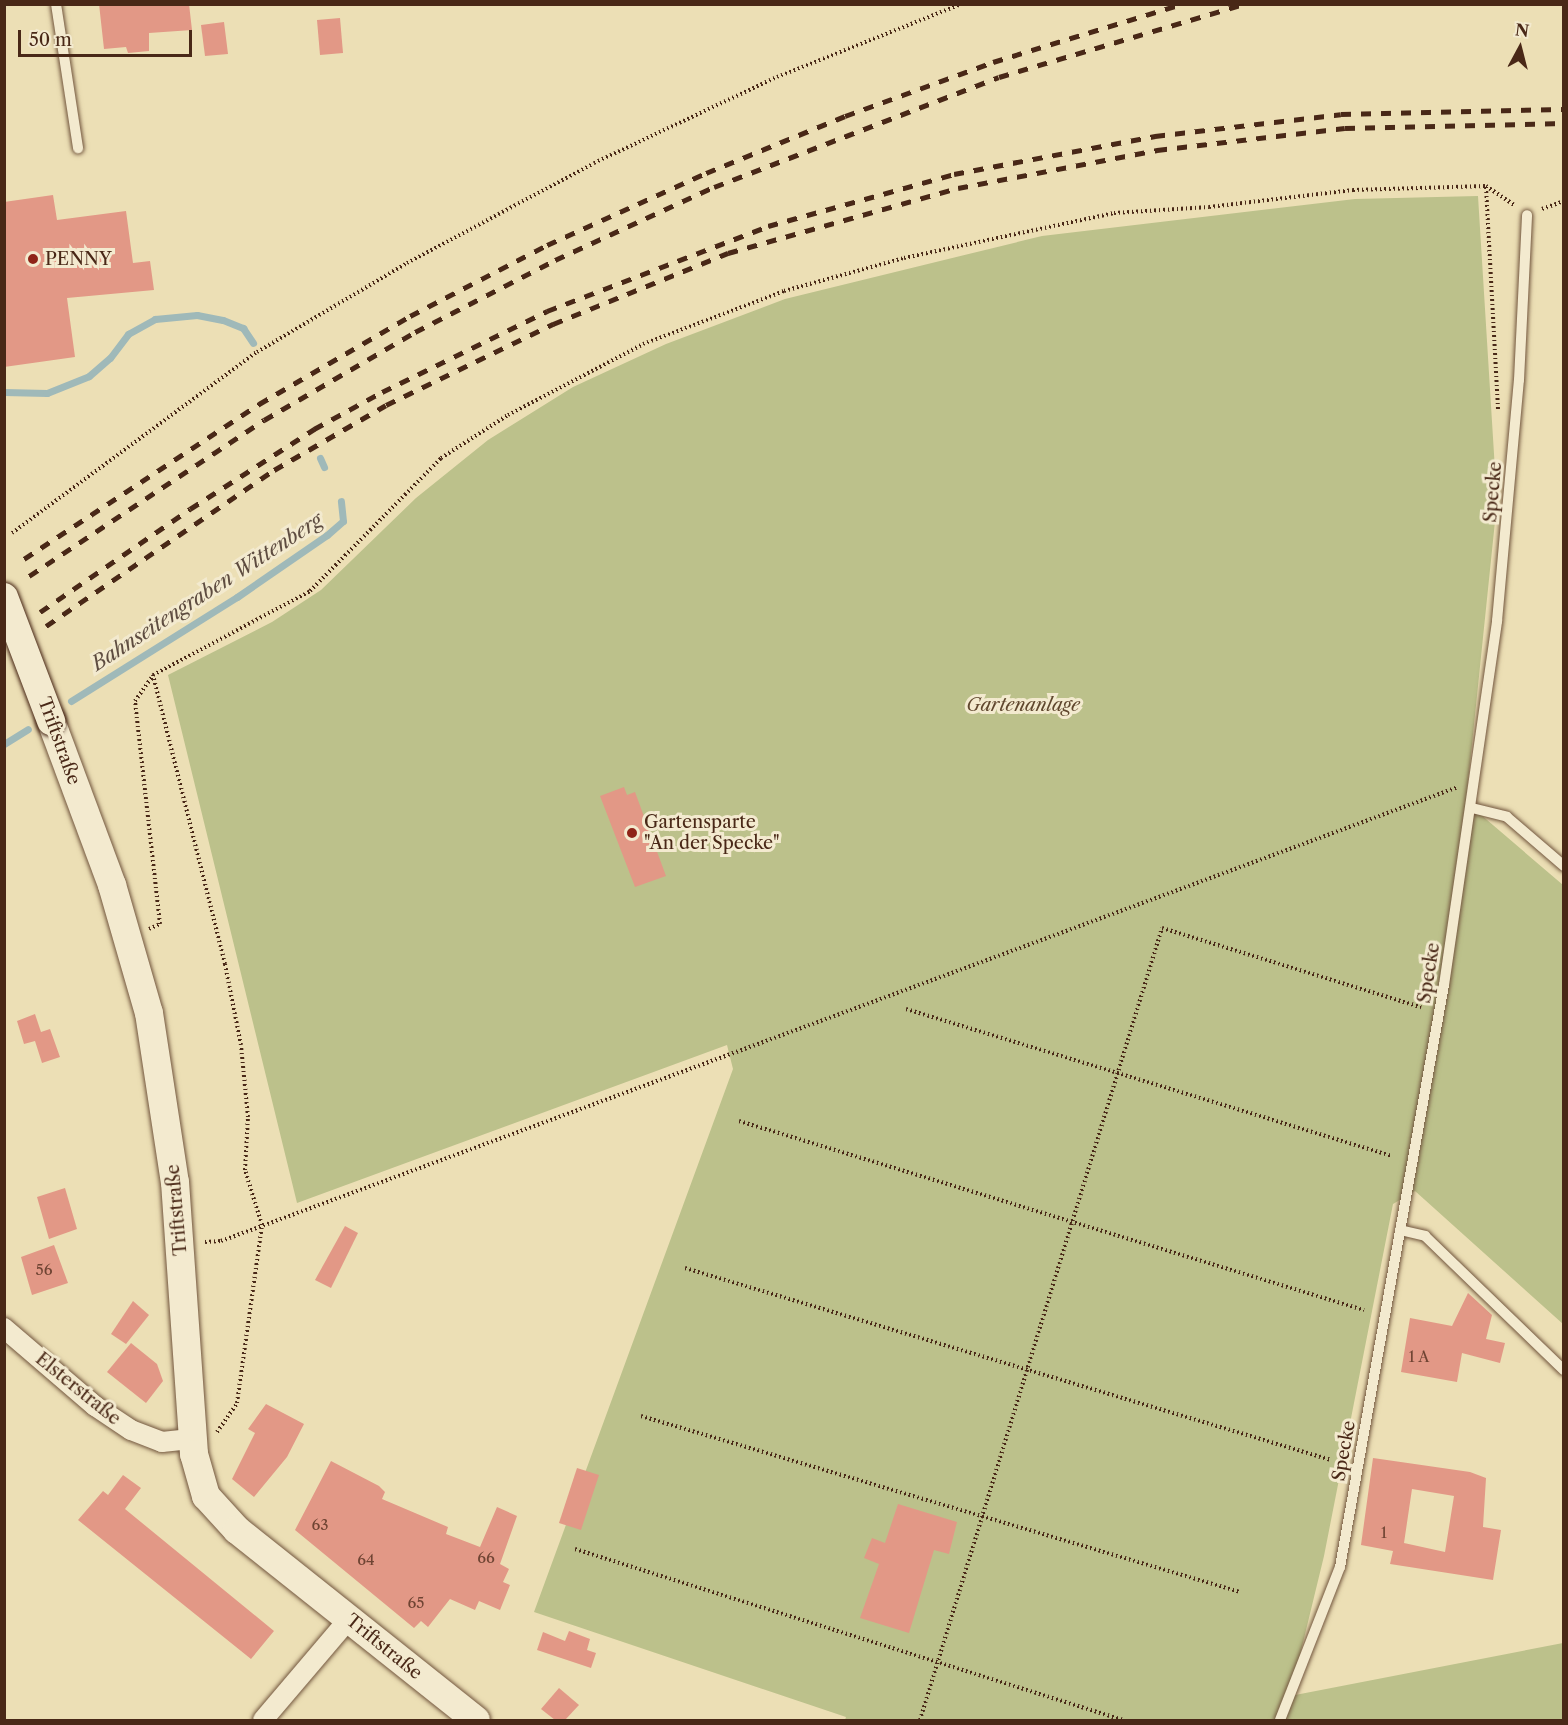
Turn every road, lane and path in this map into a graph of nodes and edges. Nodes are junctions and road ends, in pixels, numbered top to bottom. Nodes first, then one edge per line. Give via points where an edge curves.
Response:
1 (56, 4) edge
2 (961, 4) edge
3 (78, 148) dead end
4 (1486, 186) junction
5 (1563, 201) edge
6 (1527, 214) junction
7 (1498, 418) dead end
8 (12, 532) dead end
9 (4, 597) edge
10 (153, 675) junction
11 (1476, 780) junction
12 (1472, 808) junction
13 (1563, 866) edge
14 (129, 938) junction
15 (1421, 1007) dead end
16 (906, 1009) dead end
17 (1116, 1073) junction
18 (739, 1121) dead end
19 (1392, 1156) dead end
20 (1072, 1221) junction
21 (262, 1225) junction
22 (1400, 1230) junction
23 (180, 1244) junction
24 (685, 1268) dead end
25 (1364, 1310) dead end
26 (4, 1328) edge
27 (1027, 1369) junction
28 (1563, 1370) edge
29 (641, 1416) dead end
30 (193, 1439) junction
31 (1331, 1460) dead end
32 (979, 1515) junction
33 (575, 1549) dead end
34 (1240, 1592) dead end
35 (349, 1619) junction
36 (937, 1663) junction
37 (263, 1720) edge
38 (476, 1720) edge
39 (920, 1720) edge
40 (1123, 1720) edge
41 (1280, 1720) edge

1 - 3 lane
2 - 8 path via 777,77 594,163 407,264 257,352
4 - 6 path
4 - 7 path
4 - 10 path via 1353,190 1209,207 1114,213 904,258 784,291 643,344 508,415 441,458 310,591
5 - 6 path
6 - 11 lane, Specke via 1507,522
9 - 14 main road, Triftstraße, bridge
10 - 14 path via 135,701 160,924
10 - 21 path via 241,1045 248,1117 245,1170
11 - 12 lane, Specke
11 - 21 path
12 - 13 lane via 1508,817
12 - 22 lane, Specke
14 - 23 main road, Triftstraße via 160,1069
15 - 17 path via 1162,928
16 - 17 path
17 - 19 path
17 - 20 path
18 - 20 path
20 - 25 path
20 - 27 path
21 - 23 path via 221,1241
21 - 30 path via 237,1403 218,1431
22 - 28 lane via 1425,1236
22 - 41 lane, Specke via 1340,1567
23 - 30 main road, Triftstraße
24 - 27 path
26 - 30 street, Elsterstraße via 95,1406 131,1430 162,1442
27 - 31 path
27 - 32 path
29 - 32 path
30 - 35 main road, Triftstraße via 201,1482 214,1507
32 - 34 path
32 - 36 path
33 - 36 path
35 - 37 street
35 - 38 main road, Triftstraße
36 - 39 path
36 - 40 path

